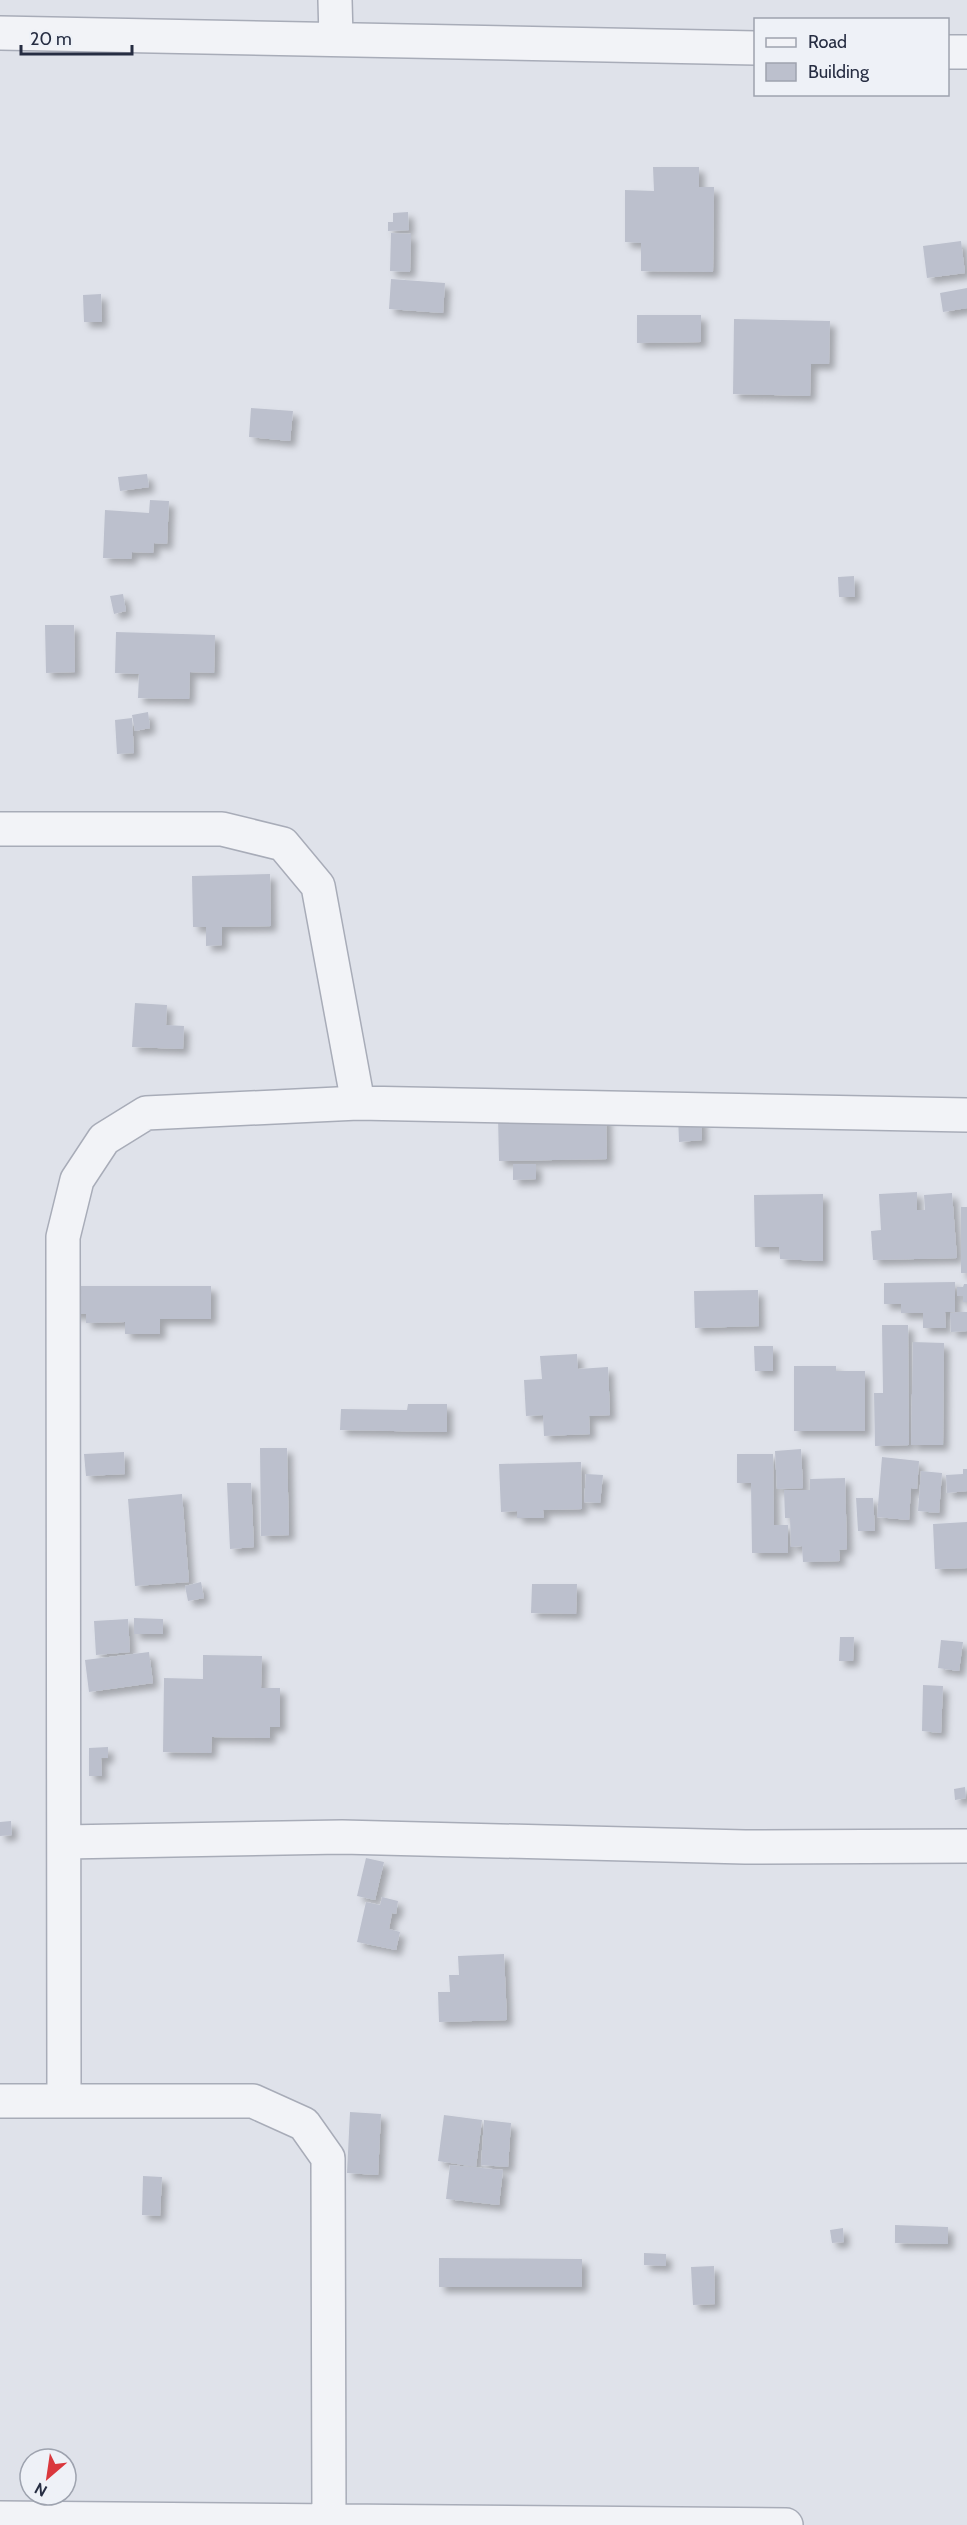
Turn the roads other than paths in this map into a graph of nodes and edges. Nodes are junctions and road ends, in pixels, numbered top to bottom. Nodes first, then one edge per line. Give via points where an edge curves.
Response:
1 (335, 0) edge
2 (0, 33) edge
3 (336, 38) junction
4 (754, 48) edge
5 (949, 52) edge
6 (967, 52) edge
7 (0, 829) edge
8 (358, 1103) junction
9 (967, 1115) edge
10 (65, 1842) junction
11 (967, 1846) edge
12 (0, 2101) edge
13 (64, 2101) junction
14 (0, 2518) edge
15 (329, 2520) junction
16 (786, 2525) edge

1 - 3 street
2 - 3 street
3 - 4 street
5 - 6 street
7 - 8 street via 222,829 283,844 318,886
8 - 9 street
8 - 10 street via 146,1113 104,1139 77,1180 63,1237
10 - 11 street via 342,1837 733,1846
10 - 13 street
12 - 13 street
13 - 15 street via 253,2101 304,2124 328,2158
14 - 15 street
15 - 16 street

